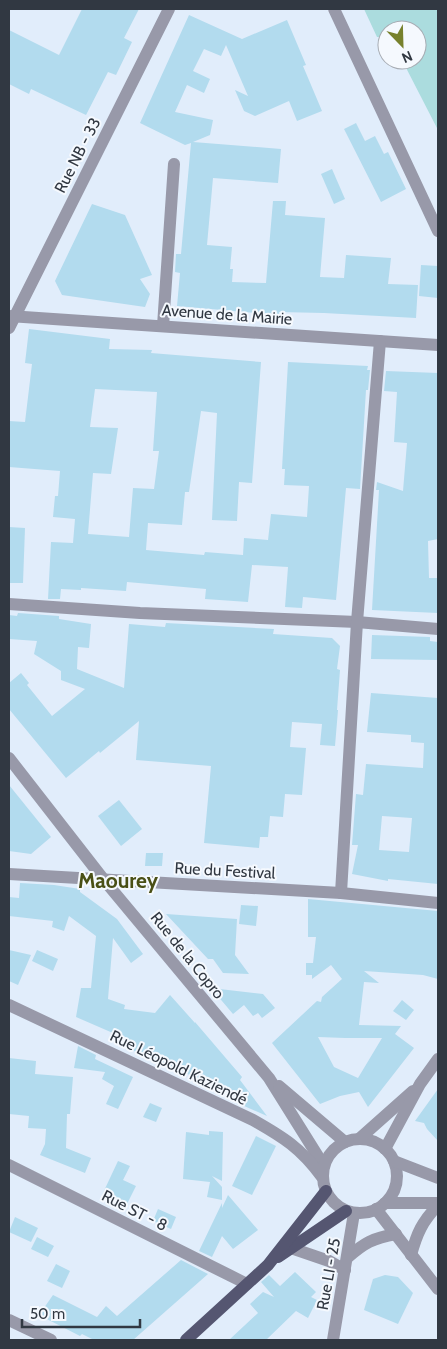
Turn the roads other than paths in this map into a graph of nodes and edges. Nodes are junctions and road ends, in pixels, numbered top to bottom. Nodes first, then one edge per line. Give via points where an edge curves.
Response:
1 (169, 9) edge
2 (334, 9) edge
3 (174, 164) dead end
4 (438, 231) edge
5 (11, 320) edge
6 (163, 326) junction
7 (380, 341) junction
8 (438, 345) edge
9 (9, 604) edge
10 (357, 622) junction
11 (438, 630) edge
12 (9, 758) edge
13 (9, 874) edge
14 (104, 880) junction
15 (341, 893) junction
16 (438, 903) edge
17 (9, 1005) edge
18 (438, 1058) edge
19 (269, 1078) junction
20 (420, 1084) junction
21 (359, 1139) junction
22 (345, 1142) junction
23 (385, 1149) junction
24 (394, 1161) junction
25 (9, 1165) edge
26 (323, 1171) junction
27 (438, 1178) edge
28 (326, 1191) junction
29 (438, 1204) edge
30 (380, 1206) junction
31 (350, 1212) junction
32 (396, 1234) junction
33 (291, 1248) junction
34 (411, 1255) junction
35 (268, 1264) junction
36 (346, 1264) junction
37 (247, 1284) junction
38 (438, 1289) edge
39 (9, 1320) edge
40 (51, 1340) edge
41 (186, 1340) edge
42 (333, 1340) edge

1 - 5 street, Rue NB - 33
2 - 4 street
3 - 6 street
5 - 6 street, Avenue de la Mairie
6 - 7 street, Avenue de la Mairie
7 - 8 street, Avenue de la Mairie
7 - 10 street
9 - 10 street
10 - 11 street
10 - 15 street
12 - 14 street, Rue de la Copro
13 - 14 street, Rue du Festival
14 - 15 street, Rue du Festival
14 - 19 street, Rue de la Copro
15 - 16 street, Rue du Festival
17 - 26 street, Rue Léopold Kaziendé via 253,1120 284,1138
18 - 20 street
19 - 22 street, Rue de la Copro
19 - 26 street, Rue de la Copro
20 - 21 street
20 - 23 street
21 - 22 street
21 - 23 street via 378,1143
22 - 26 street via 332,1152
23 - 24 street
24 - 27 street
24 - 30 street via 395,1188
25 - 37 street, Rue ST - 8
26 - 28 street
28 - 31 street via 338,1206
28 - 35 main road
29 - 30 street
29 - 34 street via 417,1233
30 - 31 street via 366,1213
30 - 32 street
31 - 33 main road
31 - 36 street, Rue LI - 25
32 - 34 street
32 - 36 street via 372,1239 360,1246
33 - 35 main road
33 - 36 street
34 - 38 street
35 - 37 main road
36 - 42 street, Rue LI - 25
37 - 41 main road
39 - 40 street

